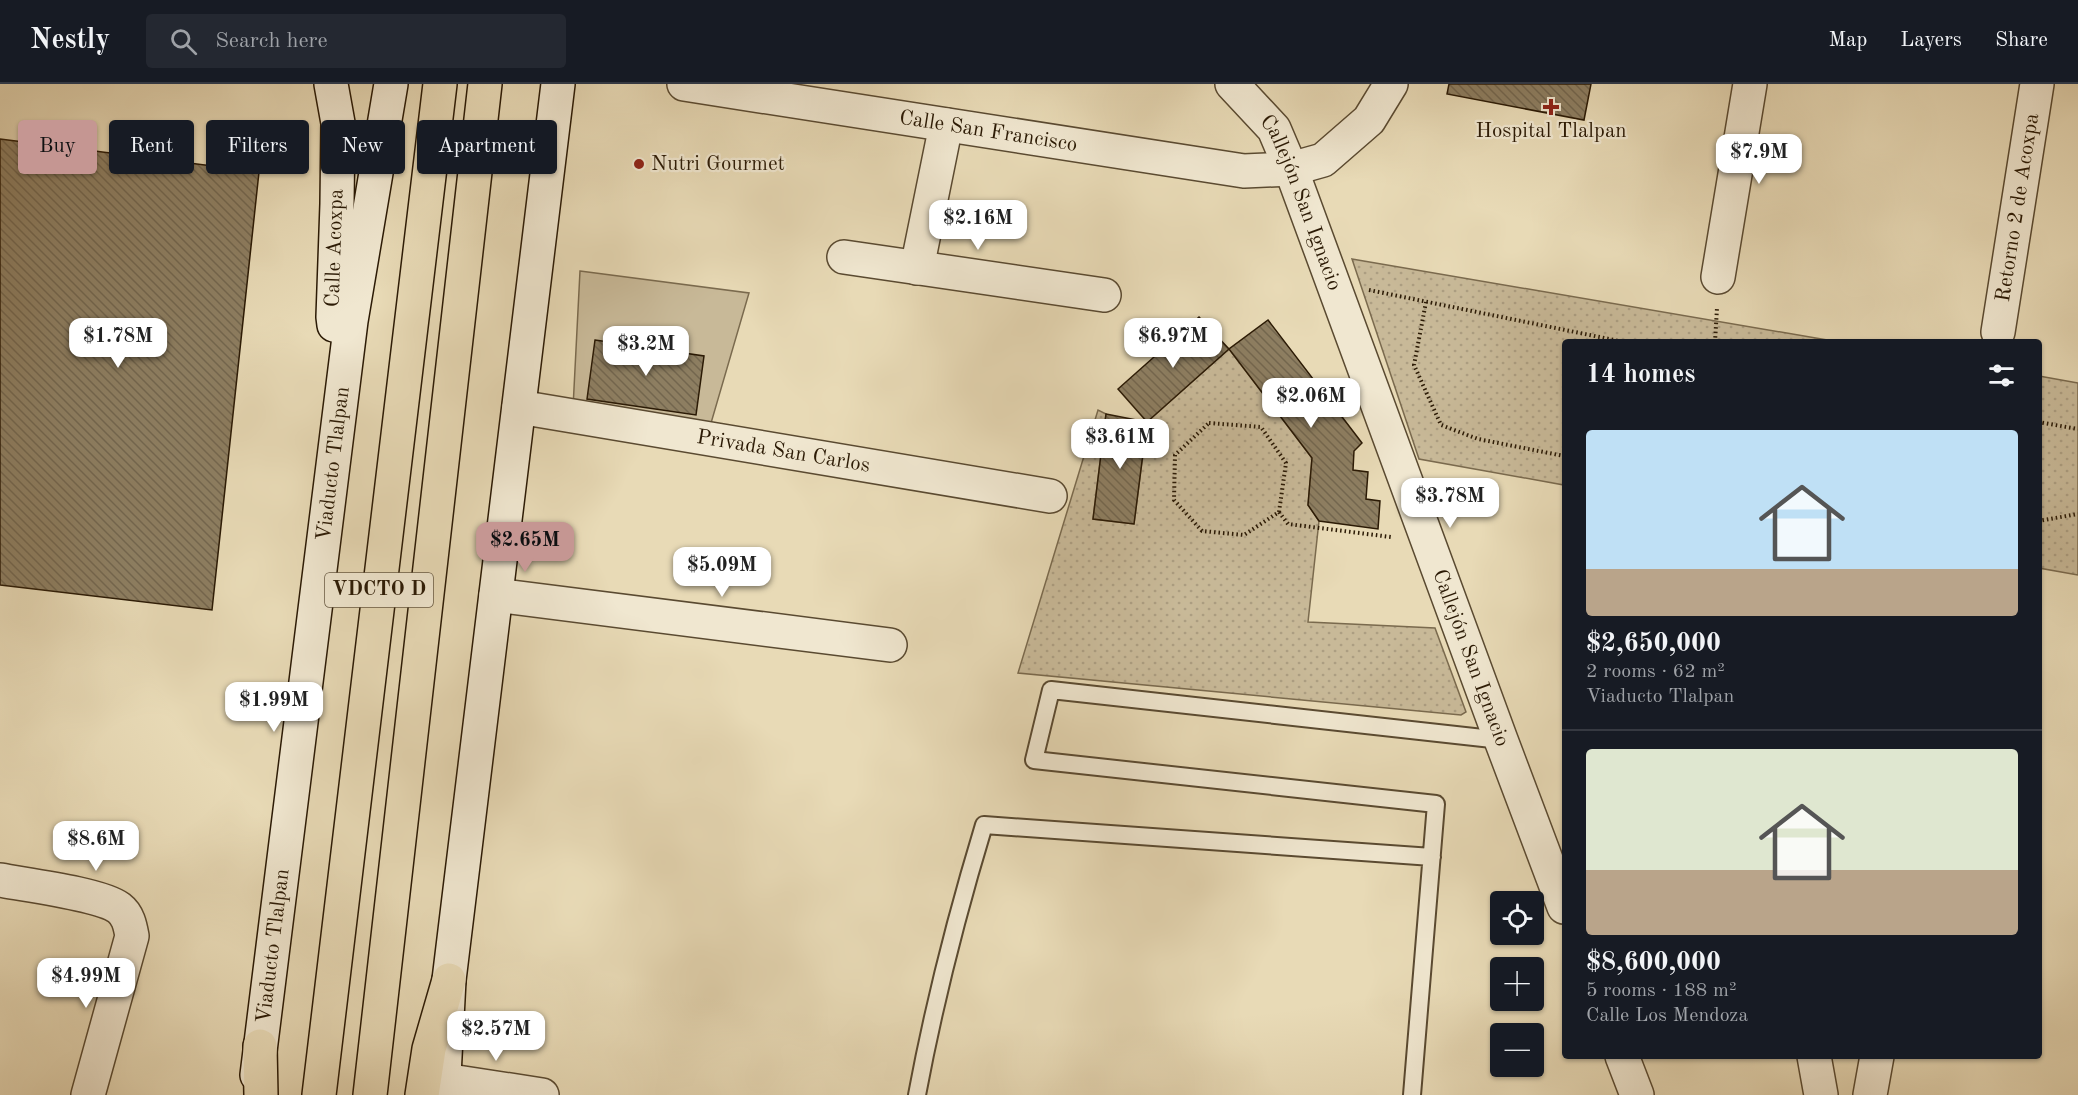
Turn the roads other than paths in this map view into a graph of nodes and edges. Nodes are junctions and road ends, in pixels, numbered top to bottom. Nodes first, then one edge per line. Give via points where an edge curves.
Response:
1 (331, 84) edge
2 (391, 84) edge
3 (440, 84) edge
4 (485, 84) edge
5 (558, 84) edge
6 (684, 84) edge
7 (1232, 84) edge
8 (1391, 84) edge
9 (1750, 84) edge
10 (2037, 84) edge
11 (946, 125) junction
12 (1291, 169) junction
13 (844, 257) dead end
14 (917, 267) junction
15 (1719, 277) dead end
16 (1104, 295) dead end
17 (1998, 332) dead end
18 (344, 376) junction
19 (519, 407) junction
20 (1050, 496) dead end
21 (496, 595) junction
22 (890, 645) dead end
23 (1501, 740) junction
24 (1432, 857) junction
25 (0, 880) edge
26 (1562, 902) edge
27 (449, 980) joint
28 (260, 1046) junction
29 (1623, 1059) edge
30 (1815, 1059) edge
31 (1876, 1059) edge
32 (436, 1090) edge
33 (88, 1095) edge
34 (254, 1095) edge
35 (261, 1095) edge
36 (319, 1095) edge
37 (370, 1095) edge
38 (542, 1095) edge
39 (917, 1095) edge
40 (1412, 1095) edge
41 (1637, 1095) edge
42 (1821, 1095) edge
43 (1870, 1095) edge

1 - 18 street, Calle Acoxpa via 338,123 333,317
2 - 18 street, Viaducto Tlalpan
3 - 36 highway, VDCTO D
4 - 37 highway, VDCTO D
5 - 19 street
6 - 11 street, Calle San Francisco
7 - 12 street, Callejón San Ignacio via 1274,129
8 - 12 street, Calle San Francisco via 1369,120 1323,160
9 - 15 street
10 - 17 street, Retorno 2 de Acoxpa
11 - 12 street, Calle San Francisco via 1238,170
11 - 14 street
12 - 23 street, Callejón San Ignacio
13 - 14 street
14 - 16 street
18 - 28 street, Viaducto Tlalpan
19 - 20 street, Privada San Carlos
19 - 21 street
21 - 22 street
21 - 27 street
23 - 24 lane via 1051,690 1034,760 1436,804
23 - 26 street, Callejón San Ignacio
24 - 39 lane via 984,825 930,1027
24 - 40 lane
25 - 33 street via 101,899 119,908 130,922 132,936
27 - 32 highway via 429,1049
28 - 34 street, Viaducto Tlalpan
28 - 35 highway
29 - 41 street
30 - 42 street
31 - 43 street
32 - 38 street

